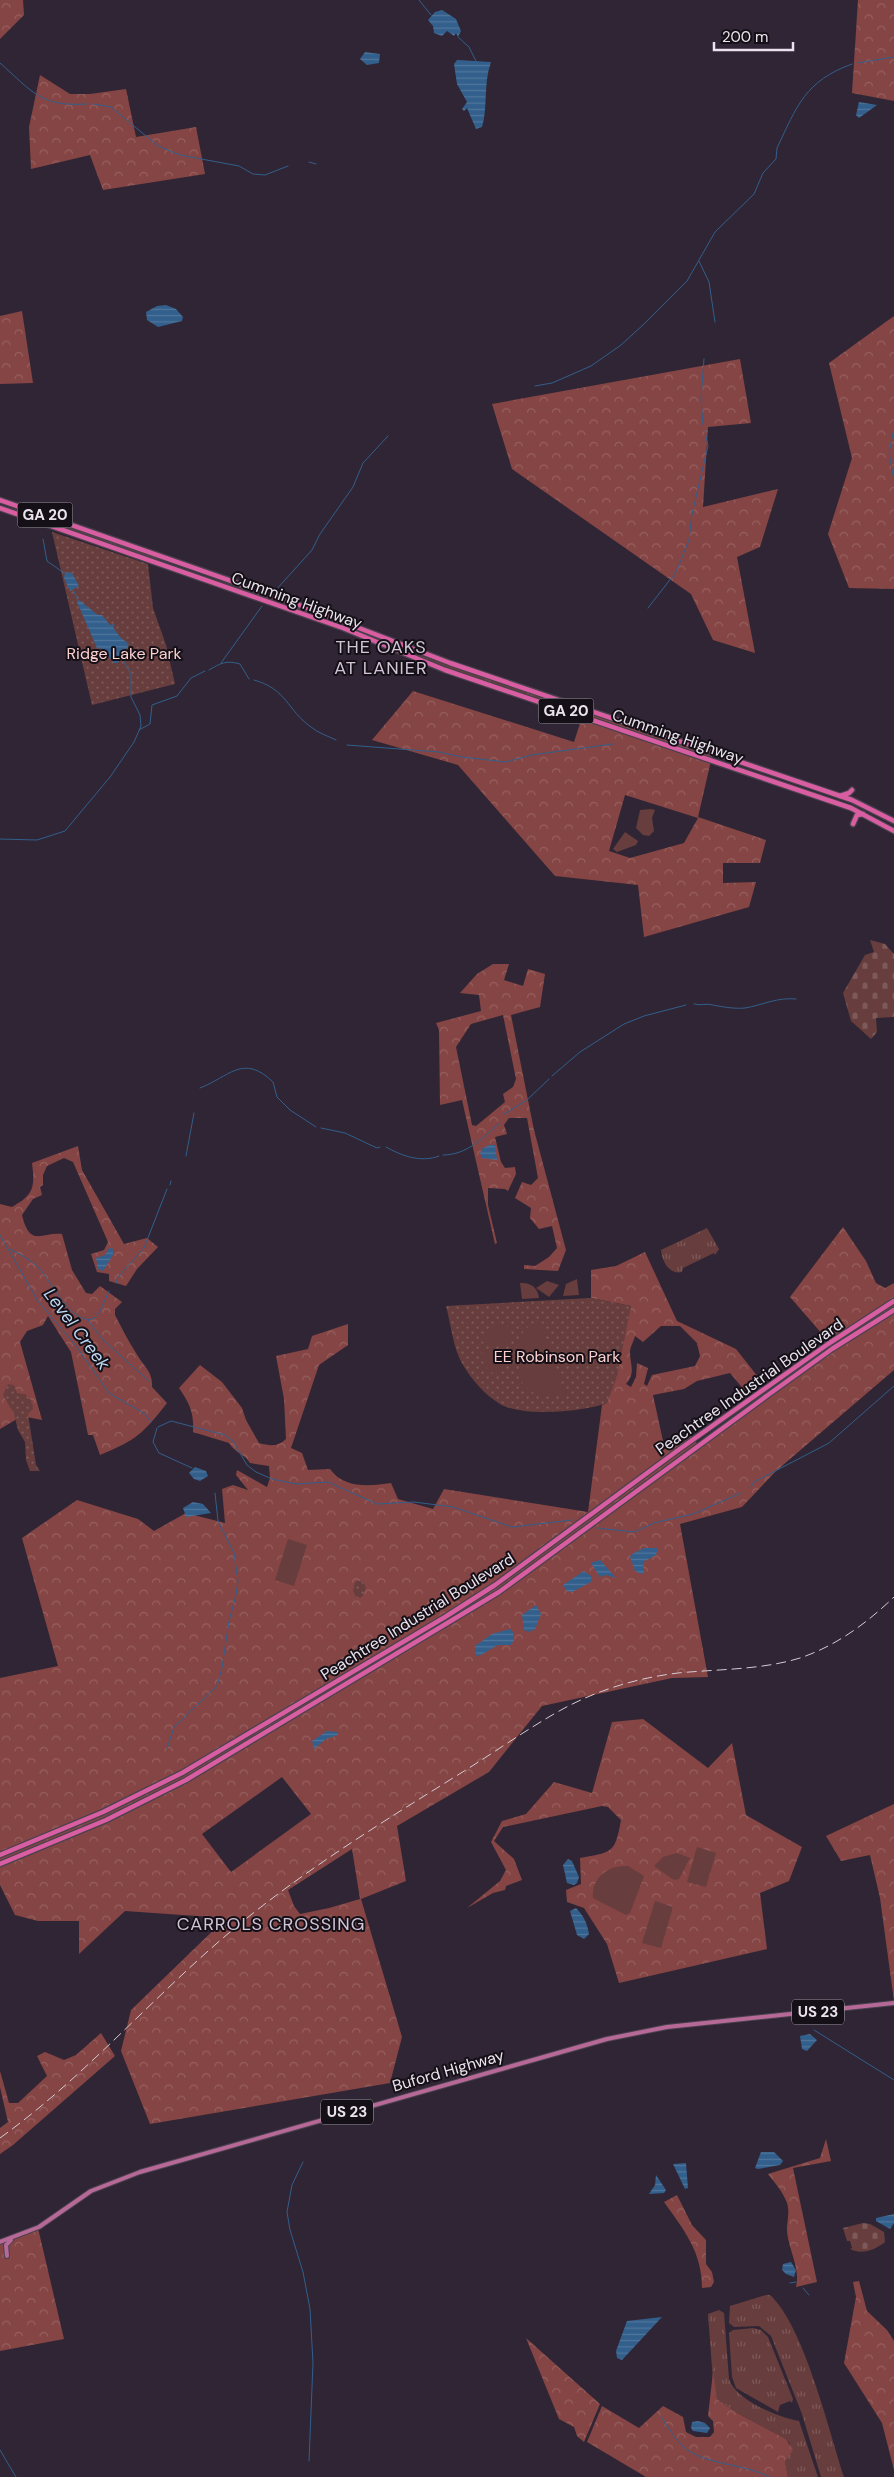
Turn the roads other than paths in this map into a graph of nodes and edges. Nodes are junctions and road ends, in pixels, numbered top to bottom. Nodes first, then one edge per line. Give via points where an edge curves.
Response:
1 (0, 500) edge
2 (0, 508) edge
3 (852, 790) dead end
4 (838, 796) junction
5 (863, 814) junction
6 (894, 821) edge
7 (853, 824) dead end
8 (894, 831) edge
9 (894, 1300) edge
10 (894, 1310) edge
11 (0, 1855) edge
12 (0, 1864) edge
13 (894, 2003) edge
14 (13, 2239) junction
15 (0, 2242) edge
16 (6, 2256) dead end

1 - 4 highway, Cumming Highway / GA 20 via 286,600 442,660
2 - 5 highway, Cumming Highway / GA 20 via 334,625 445,670
3 - 4 highway
4 - 6 highway, Cumming Highway / GA 20
5 - 7 highway via 857,815
5 - 8 highway, Cumming Highway / GA 20
9 - 11 highway, Peachtree Industrial Boulevard via 677,1451 495,1585 445,1617 182,1773 103,1812
10 - 12 highway, Peachtree Industrial Boulevard via 832,1349 499,1592 449,1624 186,1780 106,1820
13 - 14 main road, Buford Highway / US 23 via 668,2027 580,2045 140,2172 91,2191 59,2215
14 - 15 main road, Buford Highway / US 23
14 - 16 main road via 6,2246

